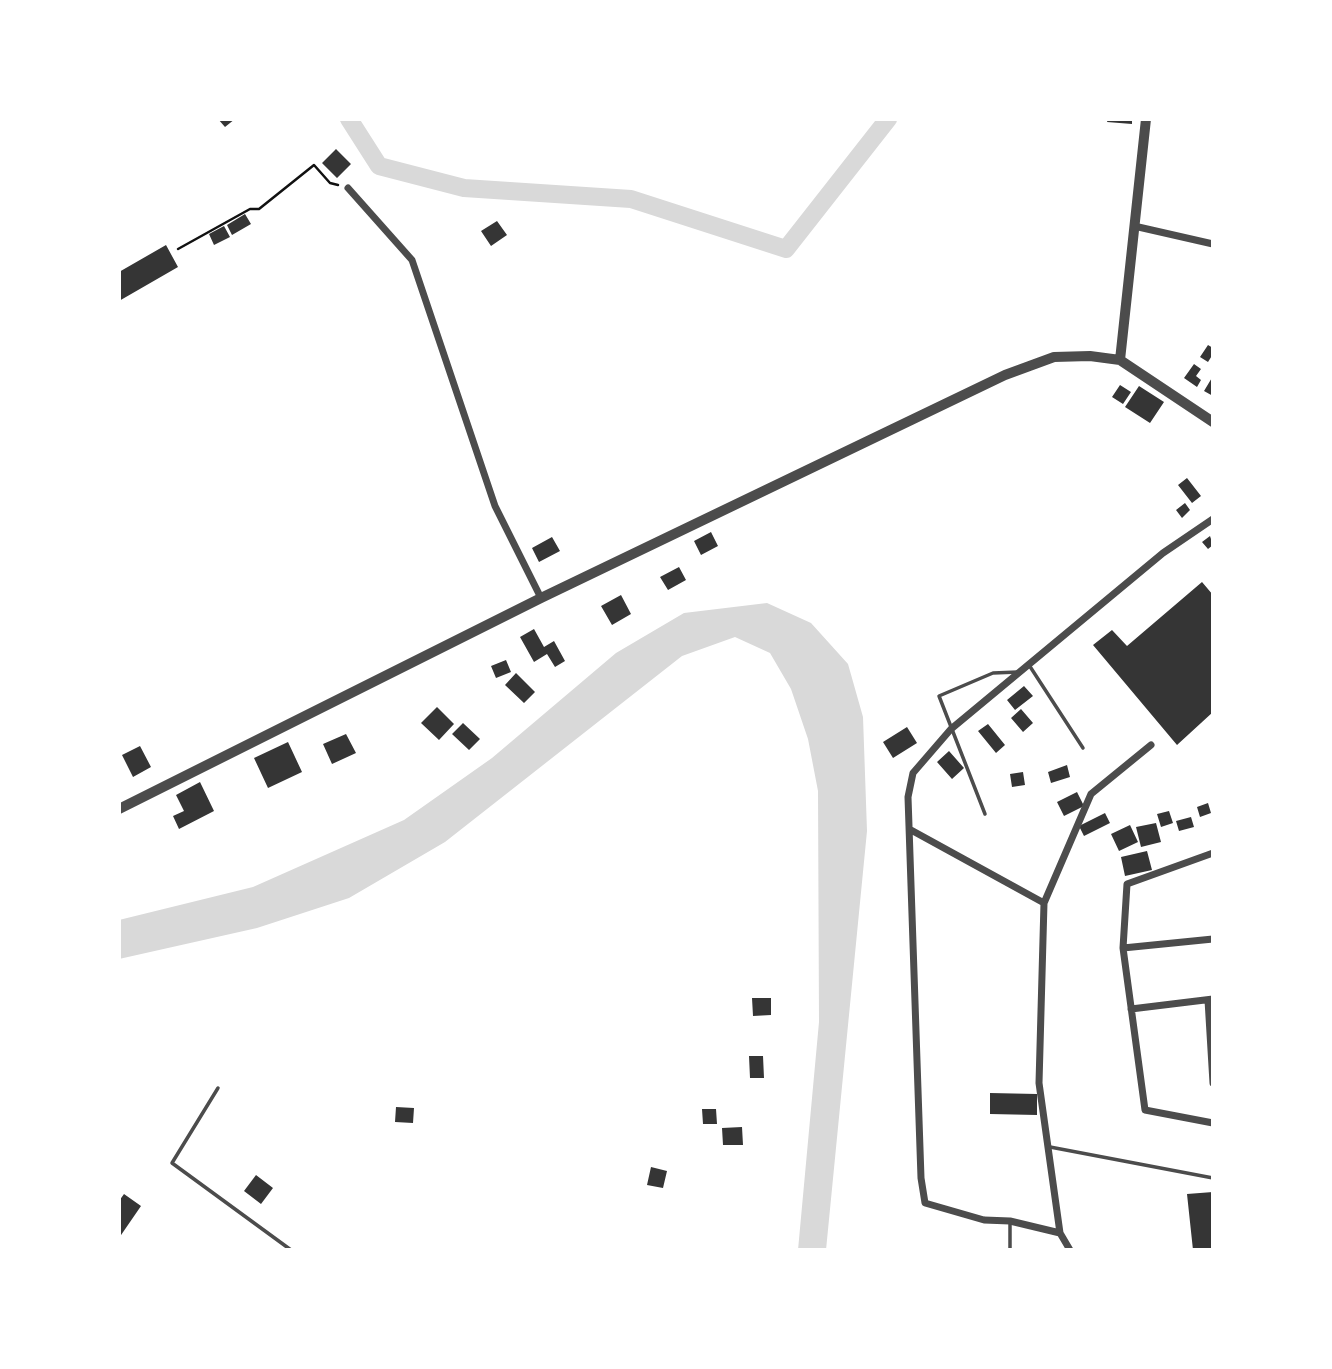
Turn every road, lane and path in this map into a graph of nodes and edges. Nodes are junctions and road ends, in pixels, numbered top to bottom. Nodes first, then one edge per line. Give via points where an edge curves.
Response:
1 (1146, 119) edge
2 (348, 188) joint
3 (1134, 226) junction
4 (1213, 244) edge
5 (178, 249) dead end
6 (1120, 360) junction
7 (1213, 422) edge
8 (1213, 519) edge
9 (541, 598) junction
10 (1029, 665) junction
11 (1021, 671) junction
12 (951, 729) junction
13 (1151, 745) dead end
14 (1083, 748) dead end
15 (119, 809) edge
16 (985, 814) dead end
17 (911, 830) junction
18 (1213, 853) edge
19 (1044, 903) junction
20 (1213, 939) edge
21 (1123, 948) junction
22 (1210, 1000) edge
23 (1131, 1009) junction
24 (1213, 1083) edge
25 (218, 1088) dead end
26 (1213, 1123) edge
27 (1048, 1146) junction
28 (1213, 1178) edge
29 (1010, 1221) junction
30 (1060, 1233) junction
31 (291, 1250) edge
32 (1010, 1250) edge
33 (1070, 1250) edge

1 - 3 street
2 - 5 path via 330,183 314,165 259,209 250,209
2 - 9 street via 412,260 495,506
3 - 4 street
3 - 6 street
6 - 7 street
6 - 9 street via 1054,357 1005,376
8 - 10 street via 1163,553
9 - 15 street
10 - 11 street
10 - 14 lane
11 - 12 street
11 - 12 lane via 993,673 939,696
12 - 16 lane
12 - 17 street via 913,773 908,797
13 - 19 street via 1091,794
17 - 19 street
17 - 29 street via 925,1203 984,1220
18 - 21 street via 1127,884
19 - 27 street via 1039,1083
20 - 21 street
21 - 23 street
22 - 23 street
22 - 24 street
23 - 26 street via 1145,1110
25 - 31 lane via 172,1163
27 - 28 lane
27 - 30 street
29 - 30 street
29 - 32 lane
30 - 33 street

